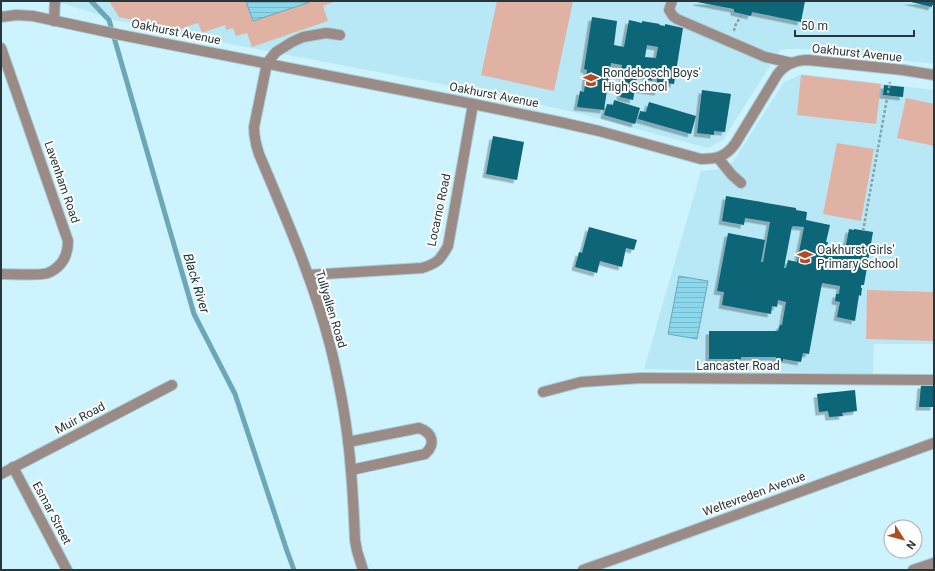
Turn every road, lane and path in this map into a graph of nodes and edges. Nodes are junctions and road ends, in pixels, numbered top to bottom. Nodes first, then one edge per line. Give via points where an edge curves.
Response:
1 (55, 1) edge
2 (672, 1) edge
3 (742, 14) dead end
4 (1, 17) edge
5 (54, 21) junction
6 (340, 36) dead end
7 (732, 41) junction
8 (1, 48) edge
9 (267, 63) junction
10 (792, 63) junction
11 (893, 69) junction
12 (934, 75) edge
13 (473, 104) junction
14 (718, 158) junction
15 (741, 183) dead end
16 (863, 230) dead end
17 (1, 274) edge
18 (308, 275) junction
19 (934, 380) edge
20 (172, 385) dead end
21 (543, 392) dead end
22 (348, 442) junction
23 (934, 442) edge
24 (14, 468) junction
25 (351, 470) junction
26 (1, 474) edge
27 (934, 563) edge
28 (67, 570) edge
29 (362, 570) edge
30 (582, 570) edge
31 (913, 570) edge

1 - 5 street
2 - 7 street via 669,10 677,19
3 - 7 path via 735,26
4 - 5 street, Oakhurst Avenue via 33,16
5 - 9 street, Oakhurst Avenue
6 - 9 street via 326,33 303,37 276,52
7 - 10 street via 765,57
8 - 17 street, Lavenham Road via 68,240 64,260 57,268 47,273
9 - 13 street, Oakhurst Avenue
9 - 18 street, Tullyallen Road via 254,127 256,144
10 - 11 street, Oakhurst Avenue via 808,60
10 - 14 street via 777,75 735,144
11 - 12 street, Oakhurst Avenue
11 - 16 path
13 - 14 street, Oakhurst Avenue via 599,131 701,159
13 - 18 street, Locarno Road via 448,246 442,257 422,268
14 - 15 street
18 - 22 street, Tullyallen Road via 330,345
19 - 21 street, Lancaster Road via 641,378 580,382
20 - 24 street, Muir Road
22 - 25 street, Tullyallen Road
22 - 25 street via 419,428 430,434 431,442 430,450 425,454
23 - 30 street, Weltevreden Avenue
24 - 26 street, Muir Road
24 - 28 street, Esmar Street
25 - 29 street, Tullyallen Road via 355,540
27 - 31 street

